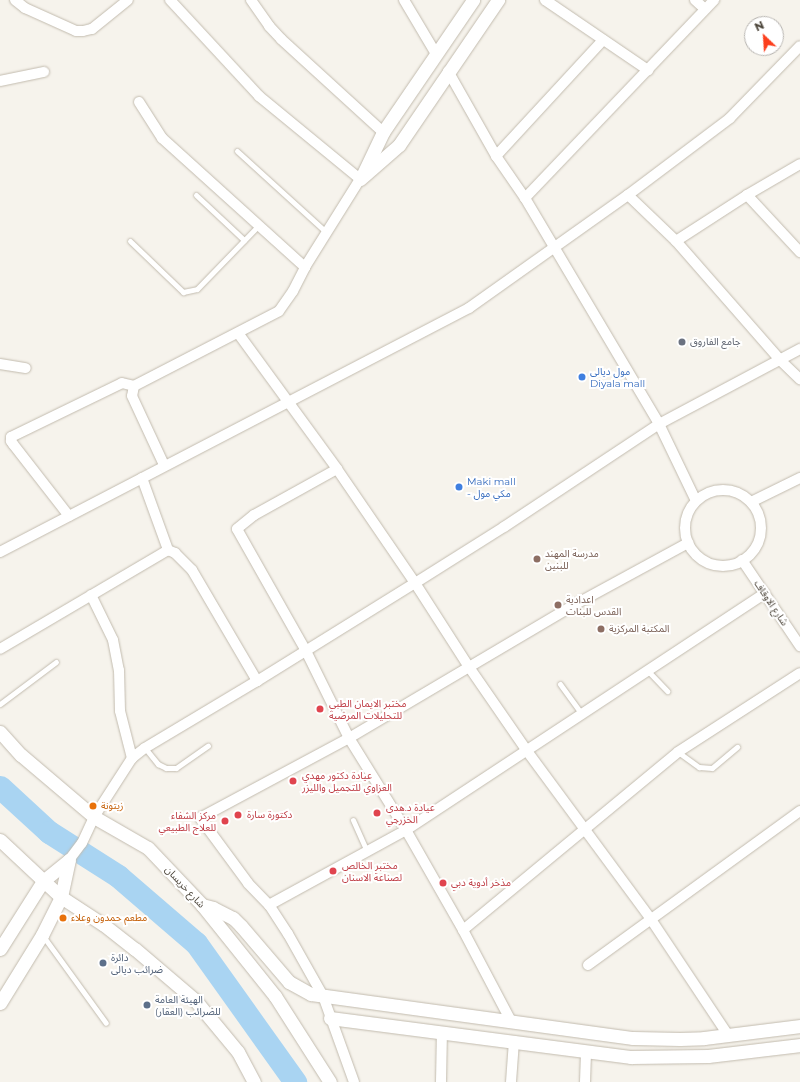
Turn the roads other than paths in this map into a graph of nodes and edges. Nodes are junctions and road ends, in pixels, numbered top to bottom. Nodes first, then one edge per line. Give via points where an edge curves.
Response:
1 (15, 0) edge
2 (128, 0) edge
3 (170, 0) edge
4 (251, 0) edge
5 (404, 0) edge
6 (473, 0) edge
7 (498, 0) edge
8 (545, 0) edge
9 (695, 0) edge
10 (714, 0) edge
11 (705, 9) junction
12 (603, 40) junction
13 (800, 46) edge
14 (436, 54) junction
15 (648, 70) junction
16 (448, 71) junction
17 (44, 72) dead end
18 (0, 81) edge
19 (139, 102) dead end
20 (383, 132) junction
21 (237, 151) dead end
22 (496, 156) junction
23 (800, 164) edge
24 (360, 180) junction
25 (196, 195) dead end
26 (628, 195) junction
27 (747, 195) junction
28 (525, 198) junction
29 (258, 225) junction
30 (328, 233) junction
31 (130, 240) dead end
32 (244, 240) junction
33 (676, 242) junction
34 (554, 248) junction
35 (800, 252) edge
36 (305, 267) junction
37 (238, 333) junction
38 (800, 349) edge
39 (780, 360) junction
40 (0, 364) edge
41 (26, 368) dead end
42 (800, 379) edge
43 (134, 386) junction
44 (288, 403) junction
45 (659, 424) junction
46 (164, 466) junction
47 (337, 470) junction
48 (142, 478) junction
49 (800, 478) edge
50 (696, 501) junction
51 (751, 502) junction
52 (69, 516) junction
53 (688, 543) junction
54 (168, 550) junction
55 (0, 552) edge
56 (742, 560) junction
57 (415, 583) junction
58 (765, 593) junction
59 (91, 595) junction
60 (800, 646) edge
61 (0, 649) edge
62 (306, 651) junction
63 (56, 662) dead end
64 (469, 667) junction
65 (648, 671) junction
66 (800, 673) edge
67 (257, 681) junction
68 (560, 684) dead end
69 (667, 691) dead end
70 (0, 704) edge
71 (583, 714) junction
72 (0, 732) edge
73 (349, 738) junction
74 (208, 746) dead end
75 (737, 747) dead end
76 (145, 748) junction
77 (527, 751) junction
78 (678, 752) junction
79 (132, 758) junction
80 (800, 810) edge
81 (94, 817) junction
82 (353, 820) dead end
83 (585, 828) junction
84 (406, 830) junction
85 (0, 840) edge
86 (367, 852) junction
87 (69, 860) junction
88 (43, 881) junction
89 (61, 897) junction
90 (202, 905) junction
91 (269, 905) junction
92 (650, 918) junction
93 (463, 930) junction
94 (42, 935) junction
95 (0, 949) edge
96 (588, 965) dead end
97 (323, 996) junction
98 (0, 1003) edge
99 (330, 1018) junction
100 (511, 1021) junction
101 (106, 1023) dead end
102 (800, 1026) edge
103 (442, 1032) junction
104 (728, 1035) junction
105 (514, 1041) junction
106 (800, 1045) edge
107 (586, 1052) junction
108 (254, 1082) edge
109 (330, 1082) edge
110 (354, 1082) edge
111 (441, 1082) edge
112 (511, 1082) edge
113 (585, 1082) edge

1 - 2 street via 25,8 76,31 92,29
3 - 24 street via 259,96
4 - 20 street via 268,26 281,39
5 - 14 street
6 - 14 street
7 - 16 street
8 - 12 street
9 - 11 street
10 - 11 street
11 - 15 street
12 - 15 street
12 - 22 street
13 - 26 street via 730,118
14 - 20 street
15 - 28 street
16 - 22 street
16 - 24 street via 399,145
17 - 18 street
19 - 29 street via 162,138
20 - 24 street
21 - 30 lane
22 - 28 street
23 - 27 street
24 - 30 street
25 - 32 lane
26 - 33 street
26 - 34 street
27 - 33 street
27 - 35 street
28 - 34 street
29 - 32 lane
29 - 36 street
30 - 36 street
31 - 32 lane via 183,292 197,288
33 - 39 street
34 - 44 street via 470,308
34 - 45 street
36 - 37 street via 279,311
37 - 43 street
37 - 44 street
38 - 39 street
39 - 42 street
39 - 45 street
40 - 41 street
43 - 46 street via 132,396
43 - 52 street via 122,383 11,437 10,440
44 - 46 street
44 - 47 street
45 - 50 street
45 - 57 street
46 - 48 street
47 - 57 street
47 - 62 street via 254,515 237,529
48 - 52 street
48 - 54 street
49 - 51 street
50 - 51 street via 718,490 741,495
50 - 53 street via 685,523
51 - 56 street via 758,517 760,534 757,544
52 - 55 street
53 - 56 street via 698,557 708,563 719,566 731,565
53 - 64 street via 576,604
54 - 59 street
54 - 67 street via 175,553 192,570
56 - 58 street, شارع الاوقاف
57 - 62 street
57 - 64 street
58 - 60 street, شارع الاوقاف
58 - 65 street
59 - 61 street
59 - 79 street via 112,640 119,670 120,710
62 - 67 street
62 - 73 street
63 - 70 lane
64 - 73 street
64 - 77 street
65 - 69 lane
65 - 71 street
66 - 78 street
67 - 76 street
68 - 71 lane
71 - 77 street
72 - 81 street, شارع خريسان via 21,755
73 - 84 street
73 - 91 street via 200,818 248,883
74 - 76 lane via 176,768 166,768 158,764
75 - 78 lane via 712,768 699,767
76 - 79 street
77 - 83 street
77 - 84 street
78 - 83 street
79 - 81 street
80 - 92 street
81 - 87 street via 82,843
81 - 90 street, شارع خريسان via 148,848
82 - 86 lane
83 - 92 street
83 - 93 street
84 - 86 street
84 - 93 street
85 - 88 street
86 - 91 street
87 - 88 street
87 - 89 street
88 - 89 street
88 - 95 street
89 - 94 street
89 - 108 street via 128,944 195,1000 238,1052
90 - 97 street via 223,913 241,926 289,982 299,989
90 - 109 street, شارع خريسان via 275,996
91 - 97 street
92 - 96 street
92 - 104 street
93 - 100 street
94 - 98 street
94 - 101 lane
97 - 99 street
97 - 100 street
99 - 103 street
99 - 110 street
100 - 104 street via 633,1038 680,1039
102 - 104 street
103 - 105 street
103 - 111 street
105 - 107 street
105 - 112 street
106 - 107 street via 682,1058 631,1057
107 - 113 street

